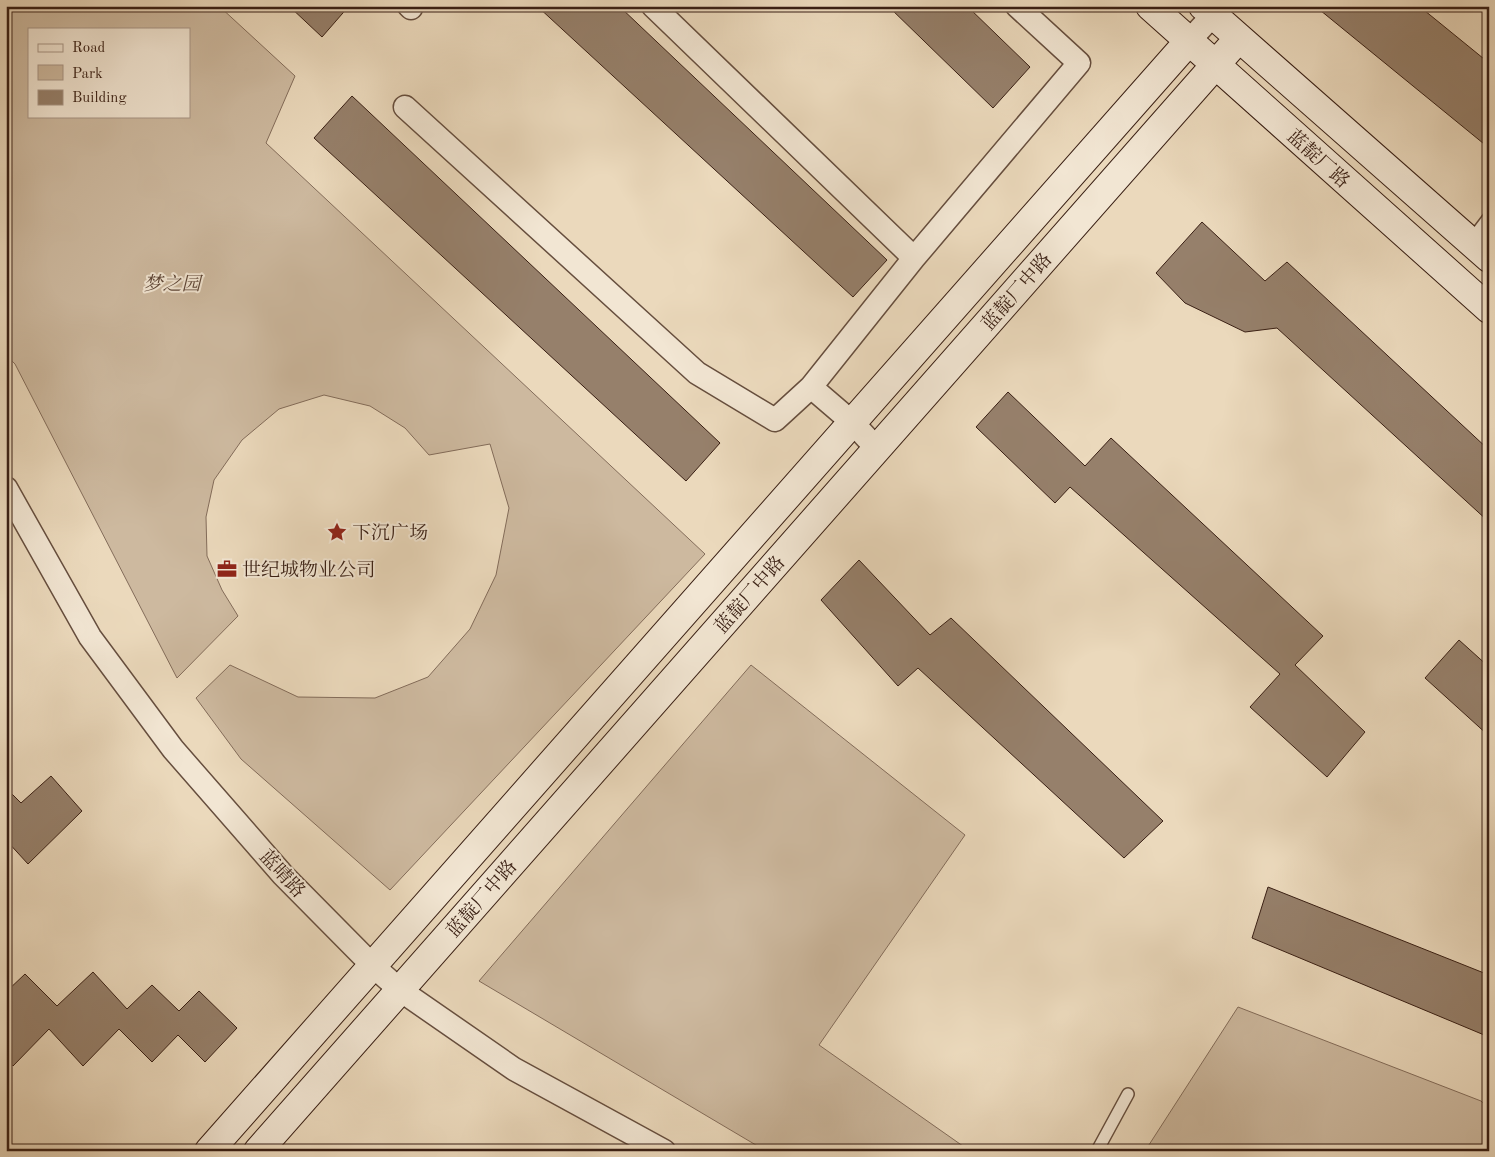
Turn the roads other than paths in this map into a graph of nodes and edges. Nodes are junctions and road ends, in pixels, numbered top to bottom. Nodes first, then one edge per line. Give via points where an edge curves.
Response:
1 (653, 6) edge
2 (1017, 6) edge
3 (1150, 6) edge
4 (1208, 11) edge
5 (1239, 38) junction
6 (1189, 41) junction
7 (1215, 65) junction
8 (405, 107) dead end
9 (1489, 217) edge
10 (1480, 250) edge
11 (914, 258) junction
12 (1489, 309) edge
13 (811, 387) junction
14 (853, 423) junction
15 (877, 449) junction
16 (6, 488) edge
17 (374, 966) junction
18 (400, 990) junction
19 (1128, 1094) dead end
20 (209, 1151) edge
21 (258, 1151) edge
22 (664, 1151) edge
23 (1097, 1151) edge

1 - 11 street
2 - 11 street via 1079,63
3 - 6 street, 蓝靛厂路
4 - 5 street, 蓝靛厂路
4 - 6 street
5 - 7 street, 蓝靛厂中路
5 - 10 street, 蓝靛厂路
6 - 7 street, 蓝靛厂路
6 - 14 street, 蓝靛厂中路
7 - 12 street, 蓝靛厂路
7 - 15 street, 蓝靛厂中路
8 - 13 street via 697,373 776,420
9 - 10 lane
11 - 13 street
13 - 14 street
14 - 15 street
14 - 17 street, 蓝靛厂中路
15 - 18 street, 蓝靛厂中路
16 - 17 street, 蓝晴路 via 90,637 173,750 284,875
17 - 18 street, 蓝晴路
17 - 20 street, 蓝靛厂中路
18 - 21 street, 蓝靛厂中路
18 - 22 street, 蓝晴路 via 514,1069
19 - 23 lane

